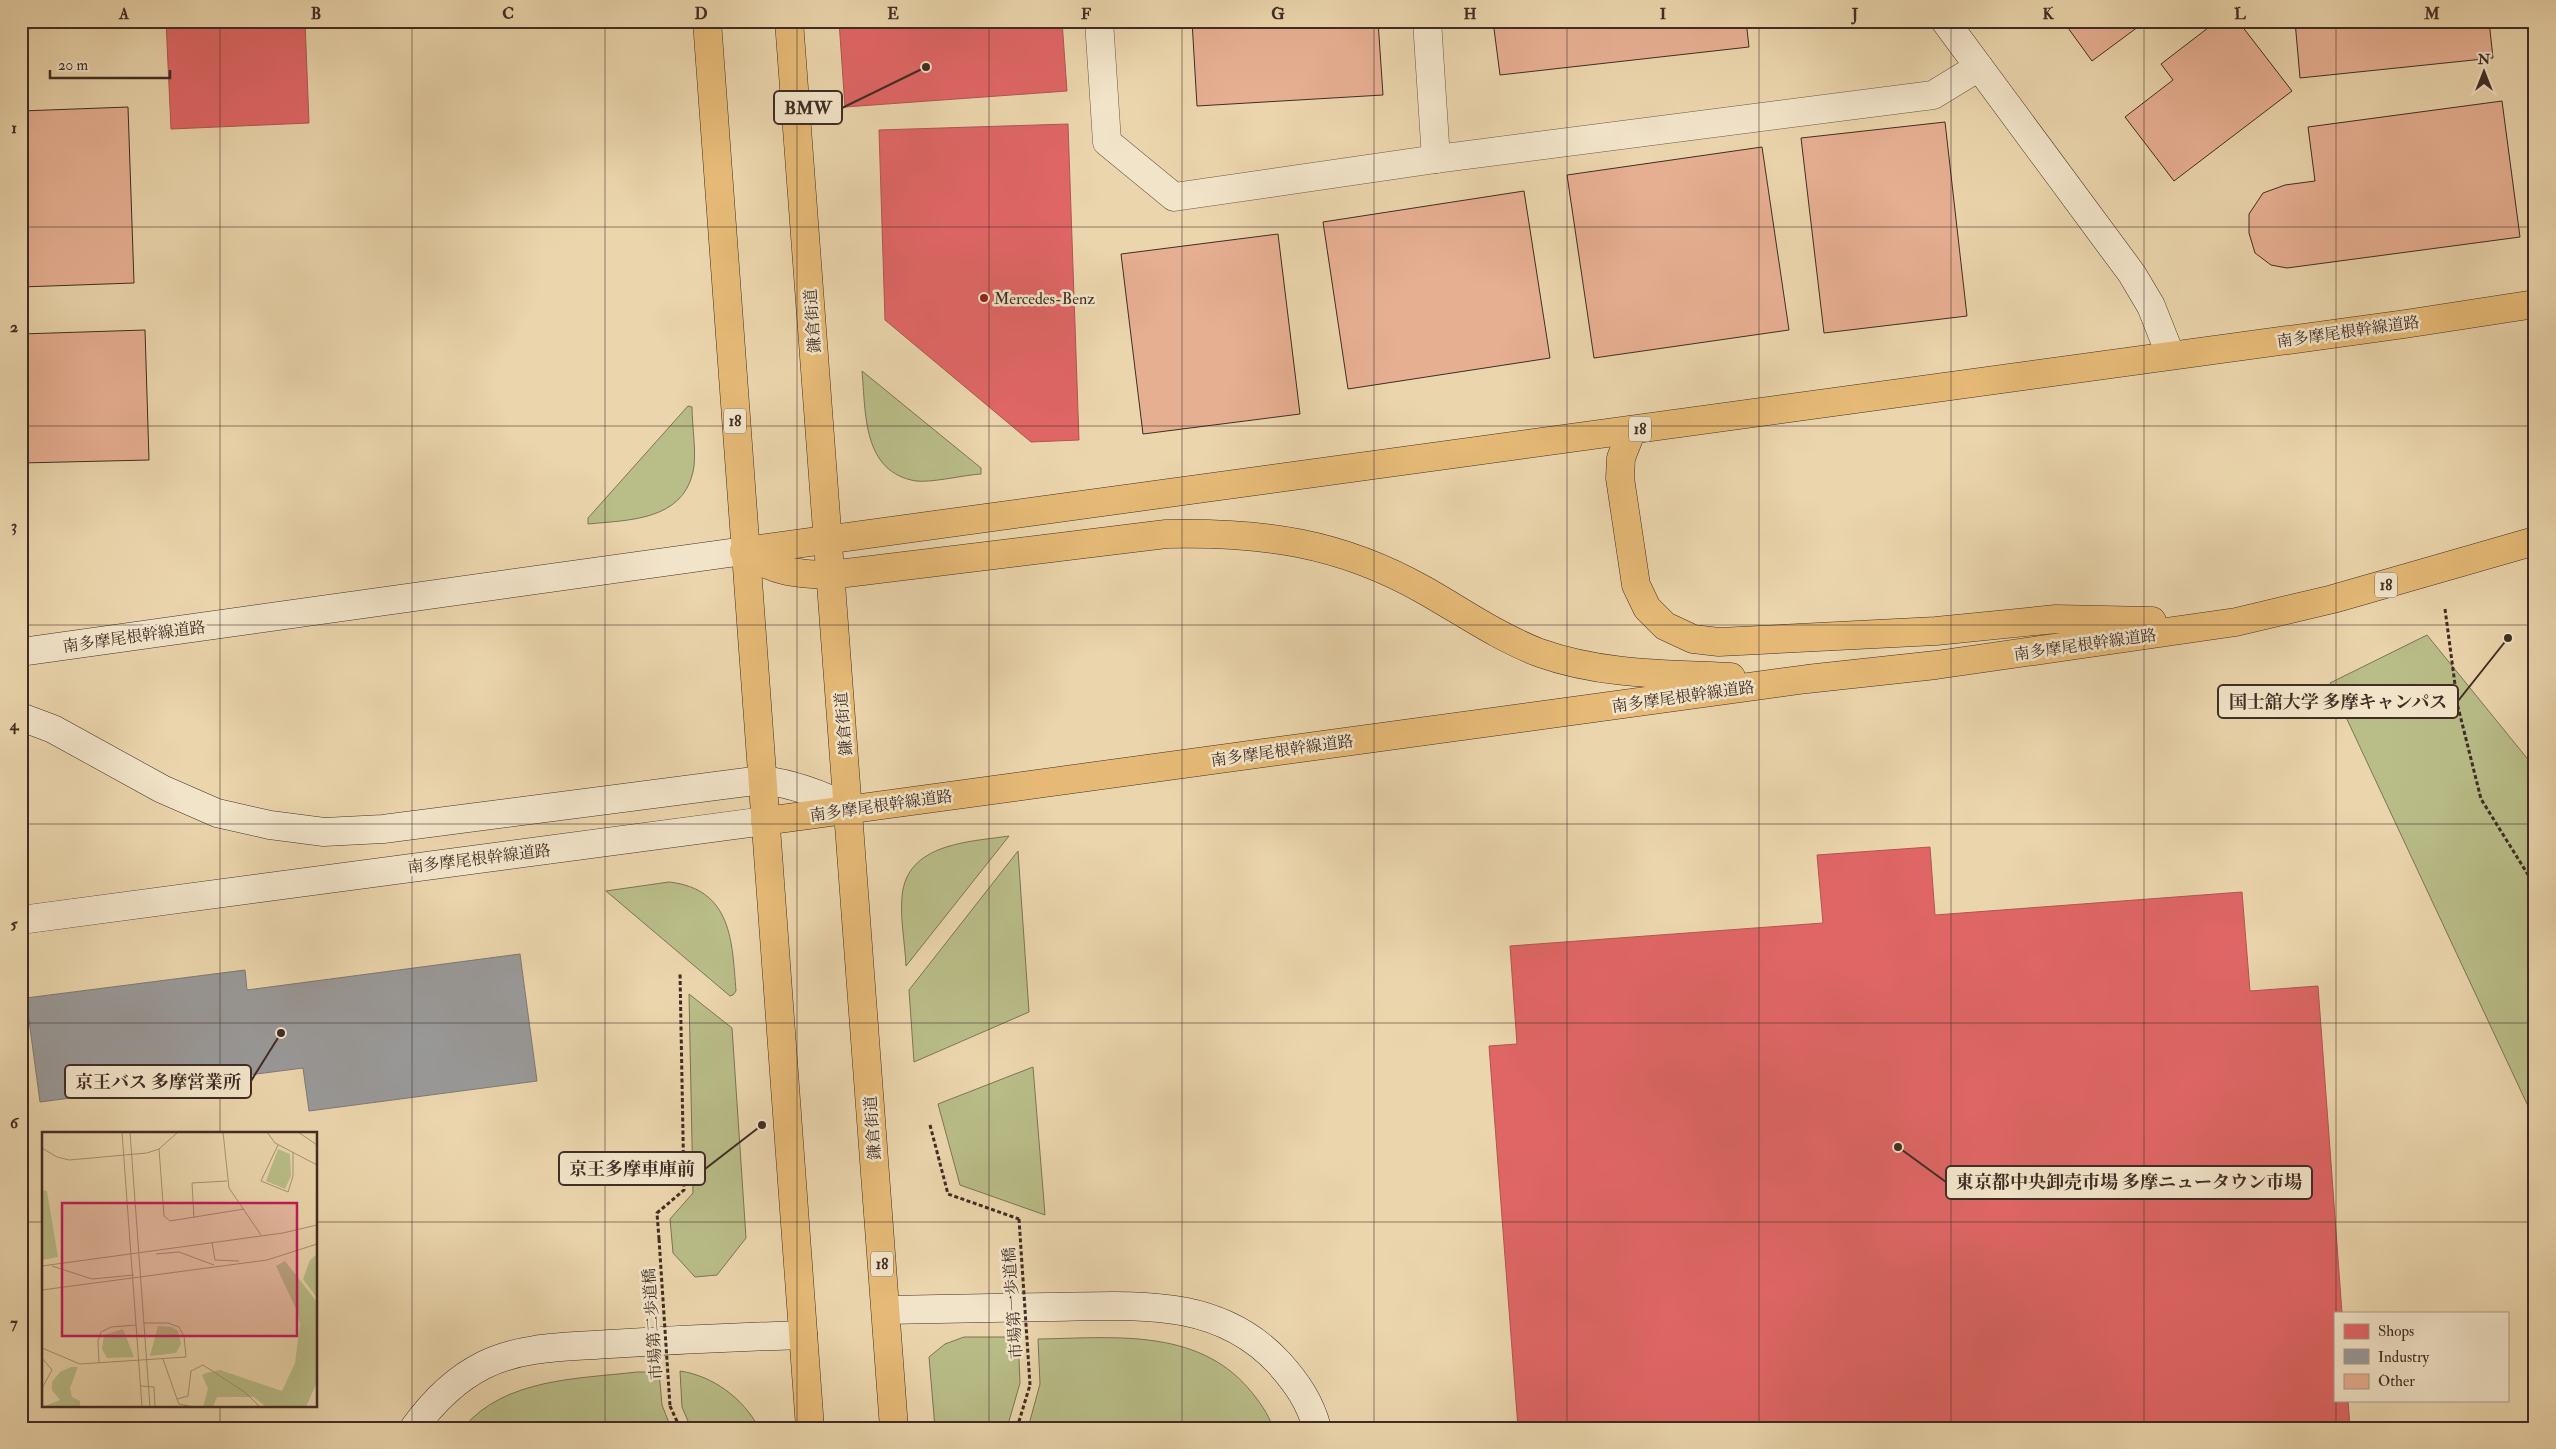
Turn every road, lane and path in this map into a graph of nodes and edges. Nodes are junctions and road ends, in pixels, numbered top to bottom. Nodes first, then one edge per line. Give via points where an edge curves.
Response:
1 (706, 21) edge
2 (789, 21) edge
3 (1098, 21) edge
4 (1427, 21) edge
5 (1945, 21) edge
6 (1979, 67) junction
7 (1436, 159) junction
8 (2535, 304) edge
9 (2170, 354) junction
10 (1632, 430) junction
11 (827, 540) junction
12 (2535, 541) edge
13 (744, 551) junction
14 (830, 576) junction
15 (2445, 609) dead end
16 (2236, 622) junction
17 (21, 652) edge
18 (1807, 679) junction
19 (21, 717) edge
20 (762, 780) junction
21 (850, 809) junction
22 (765, 820) junction
23 (2535, 886) edge
24 (21, 920) edge
25 (680, 972) dead end
26 (930, 1125) dead end
27 (886, 1310) junction
28 (803, 1335) junction
29 (414, 1428) edge
30 (680, 1428) edge
31 (810, 1428) edge
32 (894, 1428) edge
33 (1017, 1428) edge
34 (1317, 1428) edge

1 - 13 main road, 18
2 - 11 main road, 鎌倉街道 / 18
3 - 7 street via 1108,142 1174,197
4 - 7 street
5 - 6 street
6 - 7 street via 1934,95
6 - 9 street via 2132,274 2151,306
8 - 9 main road, 南多摩尾根幹線道路 / 18
9 - 10 main road, 南多摩尾根幹線道路 / 18
10 - 11 main road, 南多摩尾根幹線道路 / 18
10 - 16 main road via 1621,458 1620,478 1636,585 1647,608 1665,626 1692,639 1719,642 1936,631 2056,619
11 - 13 main road, 南多摩尾根幹線道路 / 18
11 - 14 main road, 鎌倉街道 / 18
12 - 16 main road, 南多摩尾根幹線道路 / 18 via 2352,594
13 - 14 main road via 763,564 794,574
13 - 17 street, 南多摩尾根幹線道路
13 - 20 main road, 18
14 - 18 main road via 1166,534 1219,533 1270,537 1373,564 1501,635 1540,653 1584,666 1628,673
14 - 21 main road, 鎌倉街道 / 18
15 - 23 path via 2458,707 2481,799
16 - 18 main road, 南多摩尾根幹線道路 / 18 via 1936,665
18 - 21 main road, 南多摩尾根幹線道路 / 18
19 - 20 street via 61,733 162,789 217,812 324,832 383,829
20 - 21 street via 792,784
20 - 22 main road, 18
21 - 22 main road, 南多摩尾根幹線道路 / 18
21 - 27 main road, 鎌倉街道 / 18
22 - 24 street, 南多摩尾根幹線道路
22 - 28 main road, 18
25 - 30 path, 市場第二歩道橋, bridge via 684,1190 657,1213 670,1406
26 - 33 path, 市場第一歩道橋, bridge via 948,1194 1019,1219 1030,1384
27 - 32 main road, 鎌倉街道 / 18
27 - 34 street via 1149,1306 1193,1312 1234,1327 1267,1350 1297,1382 1314,1414
28 - 29 street via 534,1349 484,1364 454,1384
28 - 31 main road, 18

